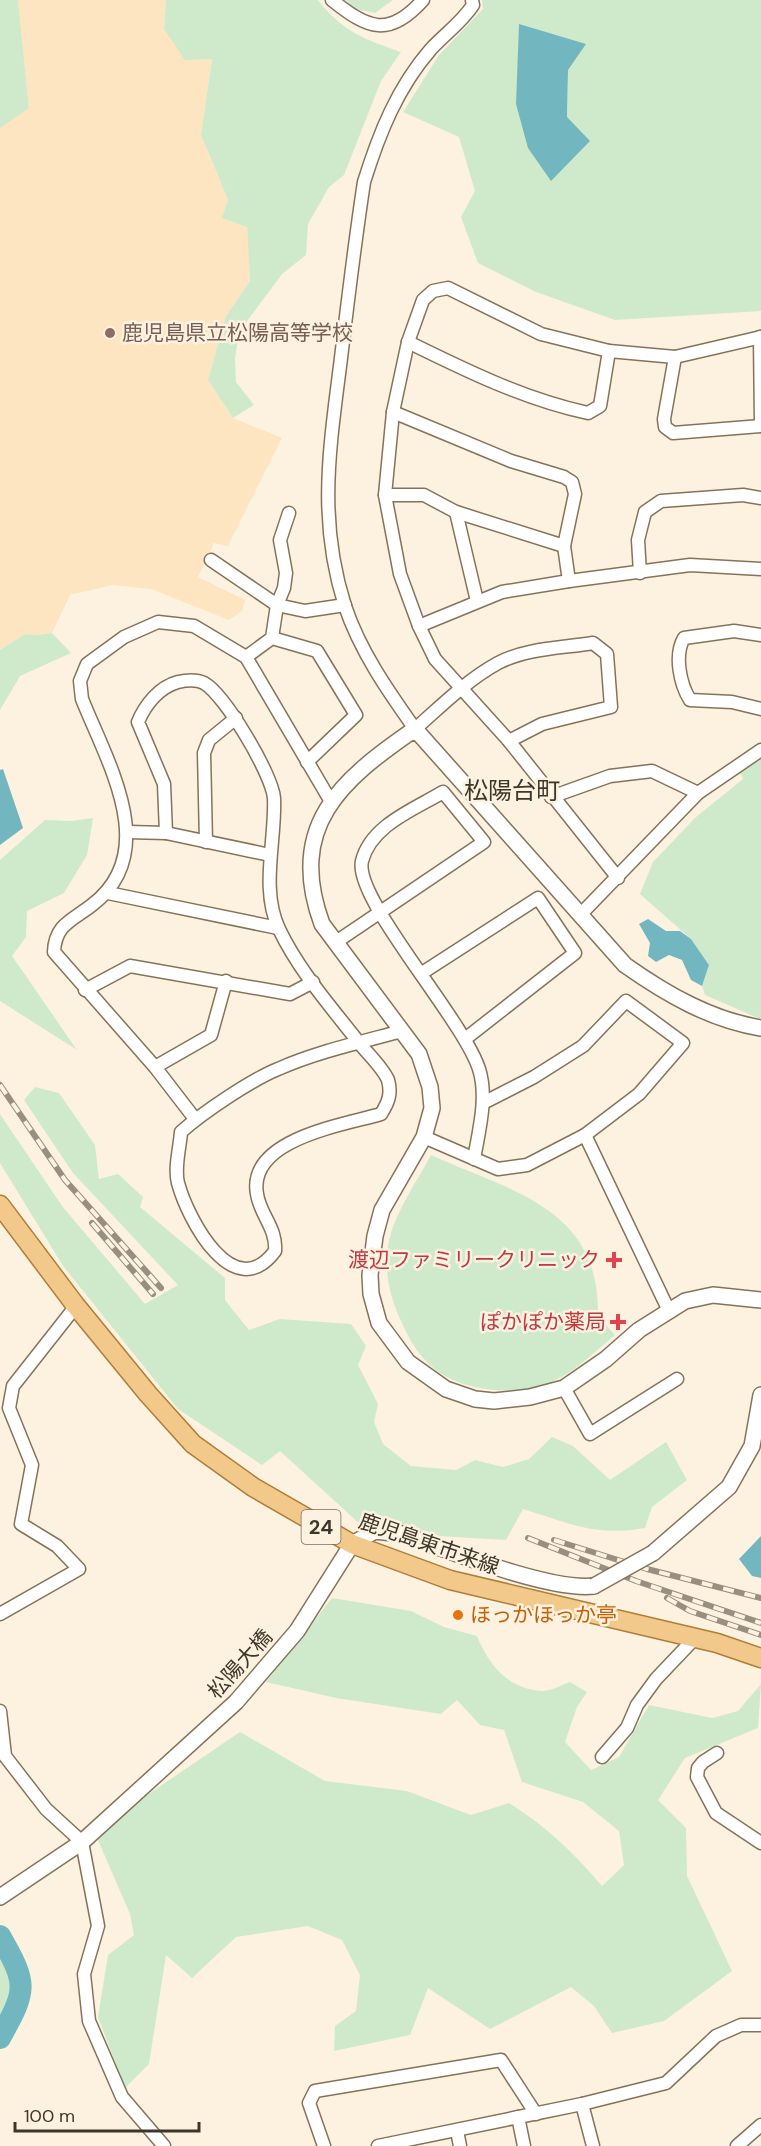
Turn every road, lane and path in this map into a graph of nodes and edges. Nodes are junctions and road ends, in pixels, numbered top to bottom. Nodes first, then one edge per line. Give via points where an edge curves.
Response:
1 (332, 0) edge
2 (423, 0) edge
3 (472, 0) edge
4 (760, 337) edge
5 (408, 342) junction
6 (609, 351) junction
7 (675, 357) junction
8 (393, 412) junction
9 (761, 426) edge
10 (386, 495) junction
11 (761, 498) edge
12 (456, 512) junction
13 (289, 513) dead end
14 (564, 546) junction
15 (211, 560) dead end
16 (761, 569) edge
17 (640, 573) junction
18 (569, 581) junction
19 (477, 601) junction
20 (277, 605) junction
21 (345, 605) junction
22 (419, 626) junction
23 (761, 635) edge
24 (272, 638) junction
25 (246, 657) junction
26 (461, 688) junction
27 (761, 709) edge
28 (236, 718) junction
29 (414, 729) junction
30 (509, 741) junction
31 (761, 750) edge
32 (307, 762) junction
33 (698, 793) junction
34 (551, 797) junction
35 (330, 800) junction
36 (128, 832) junction
37 (166, 833) junction
38 (206, 842) junction
39 (270, 855) junction
40 (618, 878) junction
41 (108, 893) junction
42 (378, 912) junction
43 (579, 915) junction
44 (278, 928) junction
45 (336, 942) junction
46 (422, 973) junction
47 (226, 981) junction
48 (313, 982) junction
49 (85, 990) junction
50 (761, 1028) edge
51 (402, 1031) junction
52 (465, 1039) junction
53 (359, 1042) junction
54 (155, 1067) junction
55 (483, 1103) junction
56 (195, 1119) junction
57 (585, 1135) junction
58 (424, 1137) junction
59 (474, 1159) junction
60 (0, 1205) edge
61 (761, 1300) edge
62 (76, 1306) junction
63 (669, 1311) junction
64 (677, 1379) dead end
65 (564, 1388) junction
66 (761, 1395) edge
67 (352, 1544) junction
68 (0, 1614) edge
69 (695, 1638) junction
70 (761, 1658) edge
71 (0, 1711) edge
72 (717, 1753) dead end
73 (602, 1757) dead end
74 (82, 1842) junction
75 (761, 1843) edge
76 (0, 1898) edge
77 (761, 2025) edge
78 (582, 2104) junction
79 (536, 2114) junction
80 (518, 2117) junction
81 (761, 2125) edge
82 (457, 2131) junction
83 (395, 2144) edge
84 (164, 2146) edge
85 (324, 2146) edge
86 (378, 2146) edge
87 (460, 2146) edge
88 (524, 2146) edge
89 (592, 2146) edge
90 (737, 2146) edge

1 - 2 street via 359,21 385,26 408,17
3 - 21 street via 467,14 430,50 391,109 364,182 327,462 327,513
4 - 7 street
4 - 9 street
5 - 6 street via 423,300 433,291 448,288 541,334
5 - 6 street via 486,380 548,404 588,413 600,406
5 - 8 street
6 - 7 street
7 - 9 street via 665,427 673,433
8 - 10 street
8 - 14 street via 572,482 575,494
10 - 12 street via 424,495
10 - 22 street via 400,574
11 - 17 street via 743,495 661,501 645,512 638,540
12 - 14 street
12 - 19 street
13 - 20 street via 280,540 286,573
14 - 18 street
15 - 20 street
16 - 17 street via 690,566
17 - 18 street
18 - 19 street via 502,592
19 - 22 street
20 - 21 street via 305,611
20 - 24 street
21 - 29 street via 378,675
22 - 26 street via 435,659
23 - 27 street via 734,631 684,638 678,648 683,689 690,700 732,702
24 - 25 street
24 - 32 street via 317,651 356,715
25 - 32 street
25 - 36 street via 194,626 158,622 124,637 87,664 80,681 82,699 125,808
26 - 29 street
26 - 30 street
26 - 30 street via 499,662 525,654 593,643 607,654 611,707 542,724
28 - 37 street via 205,684 189,679 171,684 145,704 138,722 164,784
28 - 38 street via 209,740 204,753
28 - 39 street via 268,777 274,797
29 - 35 street via 370,760
29 - 43 street
30 - 34 street
31 - 33 street
32 - 35 street
33 - 34 street via 652,771 610,776
33 - 40 street
34 - 40 street
35 - 45 street via 315,838 310,877 322,924
36 - 37 street
36 - 41 street via 122,864
37 - 38 street
38 - 39 street
39 - 44 street via 270,888
40 - 43 street
41 - 44 street
41 - 49 street via 65,924 55,938 54,952
42 - 42 street via 362,872 365,854 389,824 443,792 484,842
42 - 45 street
42 - 46 street
43 - 50 street via 625,965 647,981 717,1016
44 - 48 street
45 - 51 street
46 - 52 street
46 - 52 street via 538,898 575,952
47 - 48 street via 290,994
47 - 49 street via 130,966
47 - 54 street via 211,1035
48 - 53 street
49 - 54 street
51 - 53 street
51 - 58 street via 420,1054 430,1087 432,1108
52 - 55 street via 480,1070
53 - 56 street via 277,1069
53 - 56 street via 388,1079 390,1099 381,1114 322,1128 283,1147 261,1166 257,1197 276,1241 275,1251 257,1269 234,1268 225,1262 188,1214 177,1180 181,1132
54 - 56 street
55 - 57 street via 583,1046 626,1001 683,1043 639,1094
55 - 59 street
57 - 59 street via 527,1166 498,1169
57 - 63 street
58 - 59 street
58 - 65 street via 382,1210 375,1236 371,1294 383,1329 424,1376 474,1399 520,1398
60 - 62 main road, 鹿児島東市来線 / 24
61 - 63 street via 713,1295 685,1301
62 - 67 main road, 鹿児島東市来線 / 24 via 193,1444 253,1487
62 - 68 street via 12,1386 9,1408 32,1466 21,1524 57,1546 79,1569
63 - 65 street
64 - 65 street via 590,1434
66 - 67 street, bridge via 752,1446 729,1487 653,1553 594,1586 552,1583 393,1532 368,1533
67 - 69 main road, 鹿児島東市来線 / 24 via 450,1580
67 - 74 street, 松陽大橋 via 297,1631 236,1702
69 - 70 main road, 鹿児島東市来線 / 24
69 - 73 street via 656,1679 637,1705 627,1728
71 - 74 street via 5,1756 46,1809
72 - 75 street via 703,1762 697,1777 716,1813
74 - 76 street, 松陽大橋
74 - 84 street via 98,1926 84,1974 89,2021 122,2097
77 - 78 street via 741,2025 716,2036 666,2083
78 - 79 street
78 - 89 street
79 - 80 street
79 - 85 street via 501,2060 315,2091 309,2103
80 - 82 street
80 - 88 street
81 - 90 street
82 - 83 street
82 - 87 street
83 - 86 street

